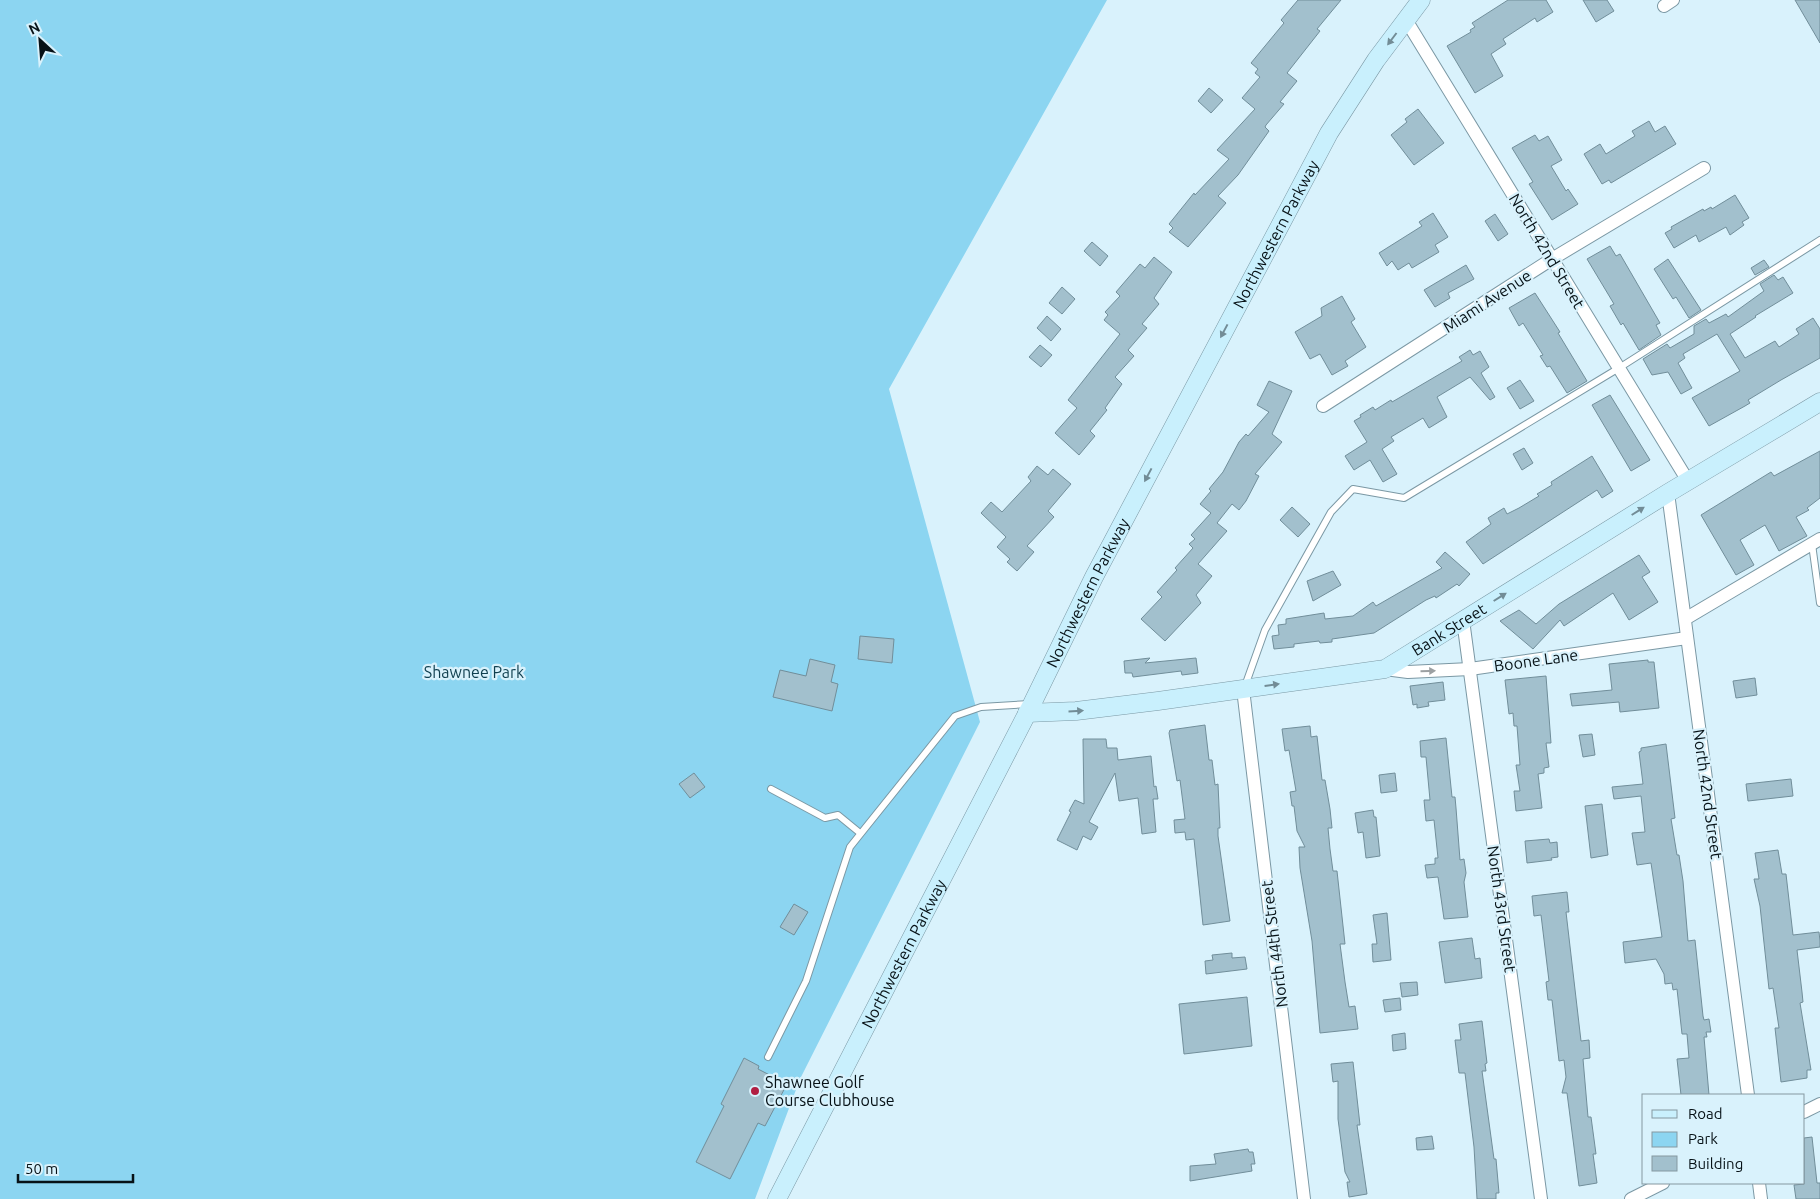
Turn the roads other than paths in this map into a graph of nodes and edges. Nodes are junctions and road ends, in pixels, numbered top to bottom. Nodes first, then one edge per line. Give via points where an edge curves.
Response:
1 (1421, 0) edge
2 (1406, 20) junction
3 (1704, 168) dead end
4 (1820, 240) edge
5 (1552, 259) junction
6 (1619, 368) junction
7 (1820, 402) edge
8 (1323, 406) dead end
9 (1688, 481) junction
10 (1668, 493) junction
11 (1816, 542) edge
12 (1820, 603) edge
13 (1685, 619) junction
14 (1463, 620) junction
15 (1687, 638) junction
16 (1385, 669) junction
17 (1470, 669) junction
18 (1243, 689) junction
19 (1030, 708) junction
20 (772, 789) dead end
21 (860, 833) junction
22 (768, 1057) dead end
23 (1748, 1094) edge
24 (1820, 1104) edge
25 (1805, 1112) edge
26 (1661, 1184) edge
27 (1759, 1184) edge
28 (777, 1199) edge
29 (1304, 1199) edge
30 (1541, 1199) edge
31 (1631, 1199) edge
32 (1761, 1199) edge

1 - 2 street, Northwestern Parkway
2 - 5 street, North 42nd Street
2 -> 19 street, Northwestern Parkway via 1329,133 1094,577
3 - 5 street, Miami Avenue
4 - 6 lane
5 - 6 street, North 42nd Street
5 - 8 street, Miami Avenue
6 - 9 street, North 42nd Street
6 - 18 lane via 1404,498 1353,490 1331,512 1265,630
7 - 9 street, Bank Street
9 - 10 street, Bank Street
10 - 13 street, North 42nd Street
14 -> 10 street, Bank Street
11 - 12 lane
11 - 13 street
13 - 15 street, North 42nd Street
14 - 16 street, Bank Street
14 - 17 street, North 43rd Street
15 - 17 street, Boone Lane
15 - 23 street, North 42nd Street
16 -> 17 street, Boone Lane via 1408,672
18 -> 16 street, Bank Street
17 - 30 street, North 43rd Street
19 -> 18 street, Bank Street via 1076,711
18 - 29 street, North 44th Street
19 - 21 lane via 981,707 955,716
19 - 28 street, Northwestern Parkway
20 - 21 lane via 825,818 838,815
21 - 22 lane via 850,846 806,981
24 - 25 street
26 - 31 street
27 - 32 street

